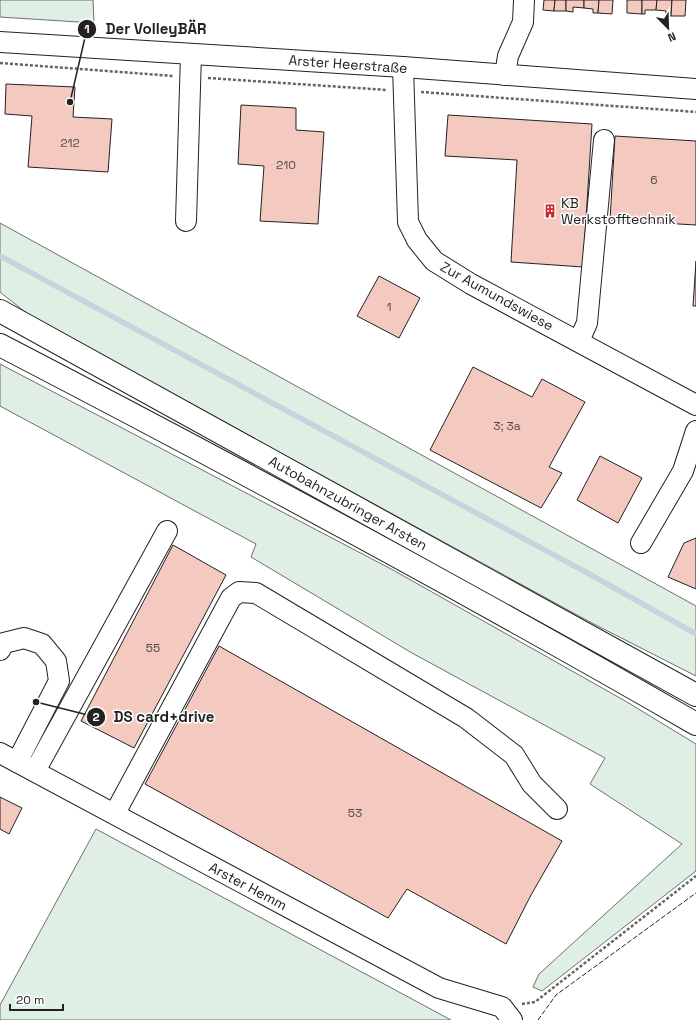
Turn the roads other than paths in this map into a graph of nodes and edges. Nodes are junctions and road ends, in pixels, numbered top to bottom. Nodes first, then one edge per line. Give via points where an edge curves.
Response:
1 (524, 0) edge
2 (0, 42) edge
3 (191, 54) junction
4 (403, 67) junction
5 (505, 75) junction
6 (696, 89) edge
7 (604, 140) dead end
8 (186, 221) dead end
9 (0, 311) edge
10 (579, 341) junction
11 (0, 346) edge
12 (696, 405) edge
13 (696, 431) edge
14 (167, 531) dead end
15 (641, 543) dead end
16 (0, 650) edge
17 (696, 695) edge
18 (696, 724) edge
19 (8, 757) edge
20 (35, 771) junction
21 (558, 810) dead end
22 (115, 813) junction
23 (507, 1014) edge

1 - 5 street via 523,22 508,56
2 - 3 street, Arster Heerstraße
3 - 4 street, Arster Heerstraße
3 - 8 street
4 - 5 street, Arster Heerstraße
4 - 10 street, Zur Aumundswiese via 408,222 416,240 434,261 471,284
5 - 6 street, Arster Heerstraße
7 - 10 street via 587,323
9 - 17 highway, Autobahnzubringer Arsten
10 - 12 street, Zur Aumundswiese
11 - 18 highway, Autobahnzubringer Arsten via 378,545
13 - 15 street via 683,471
14 - 20 street
16 - 19 street via 4,643 24,638 42,644 56,661 60,681
19 - 20 street, Arster Hemm
20 - 22 street, Arster Hemm
21 - 22 street via 532,784 514,755 466,718 256,593 239,592 231,598
22 - 23 street, Arster Hemm via 439,988

